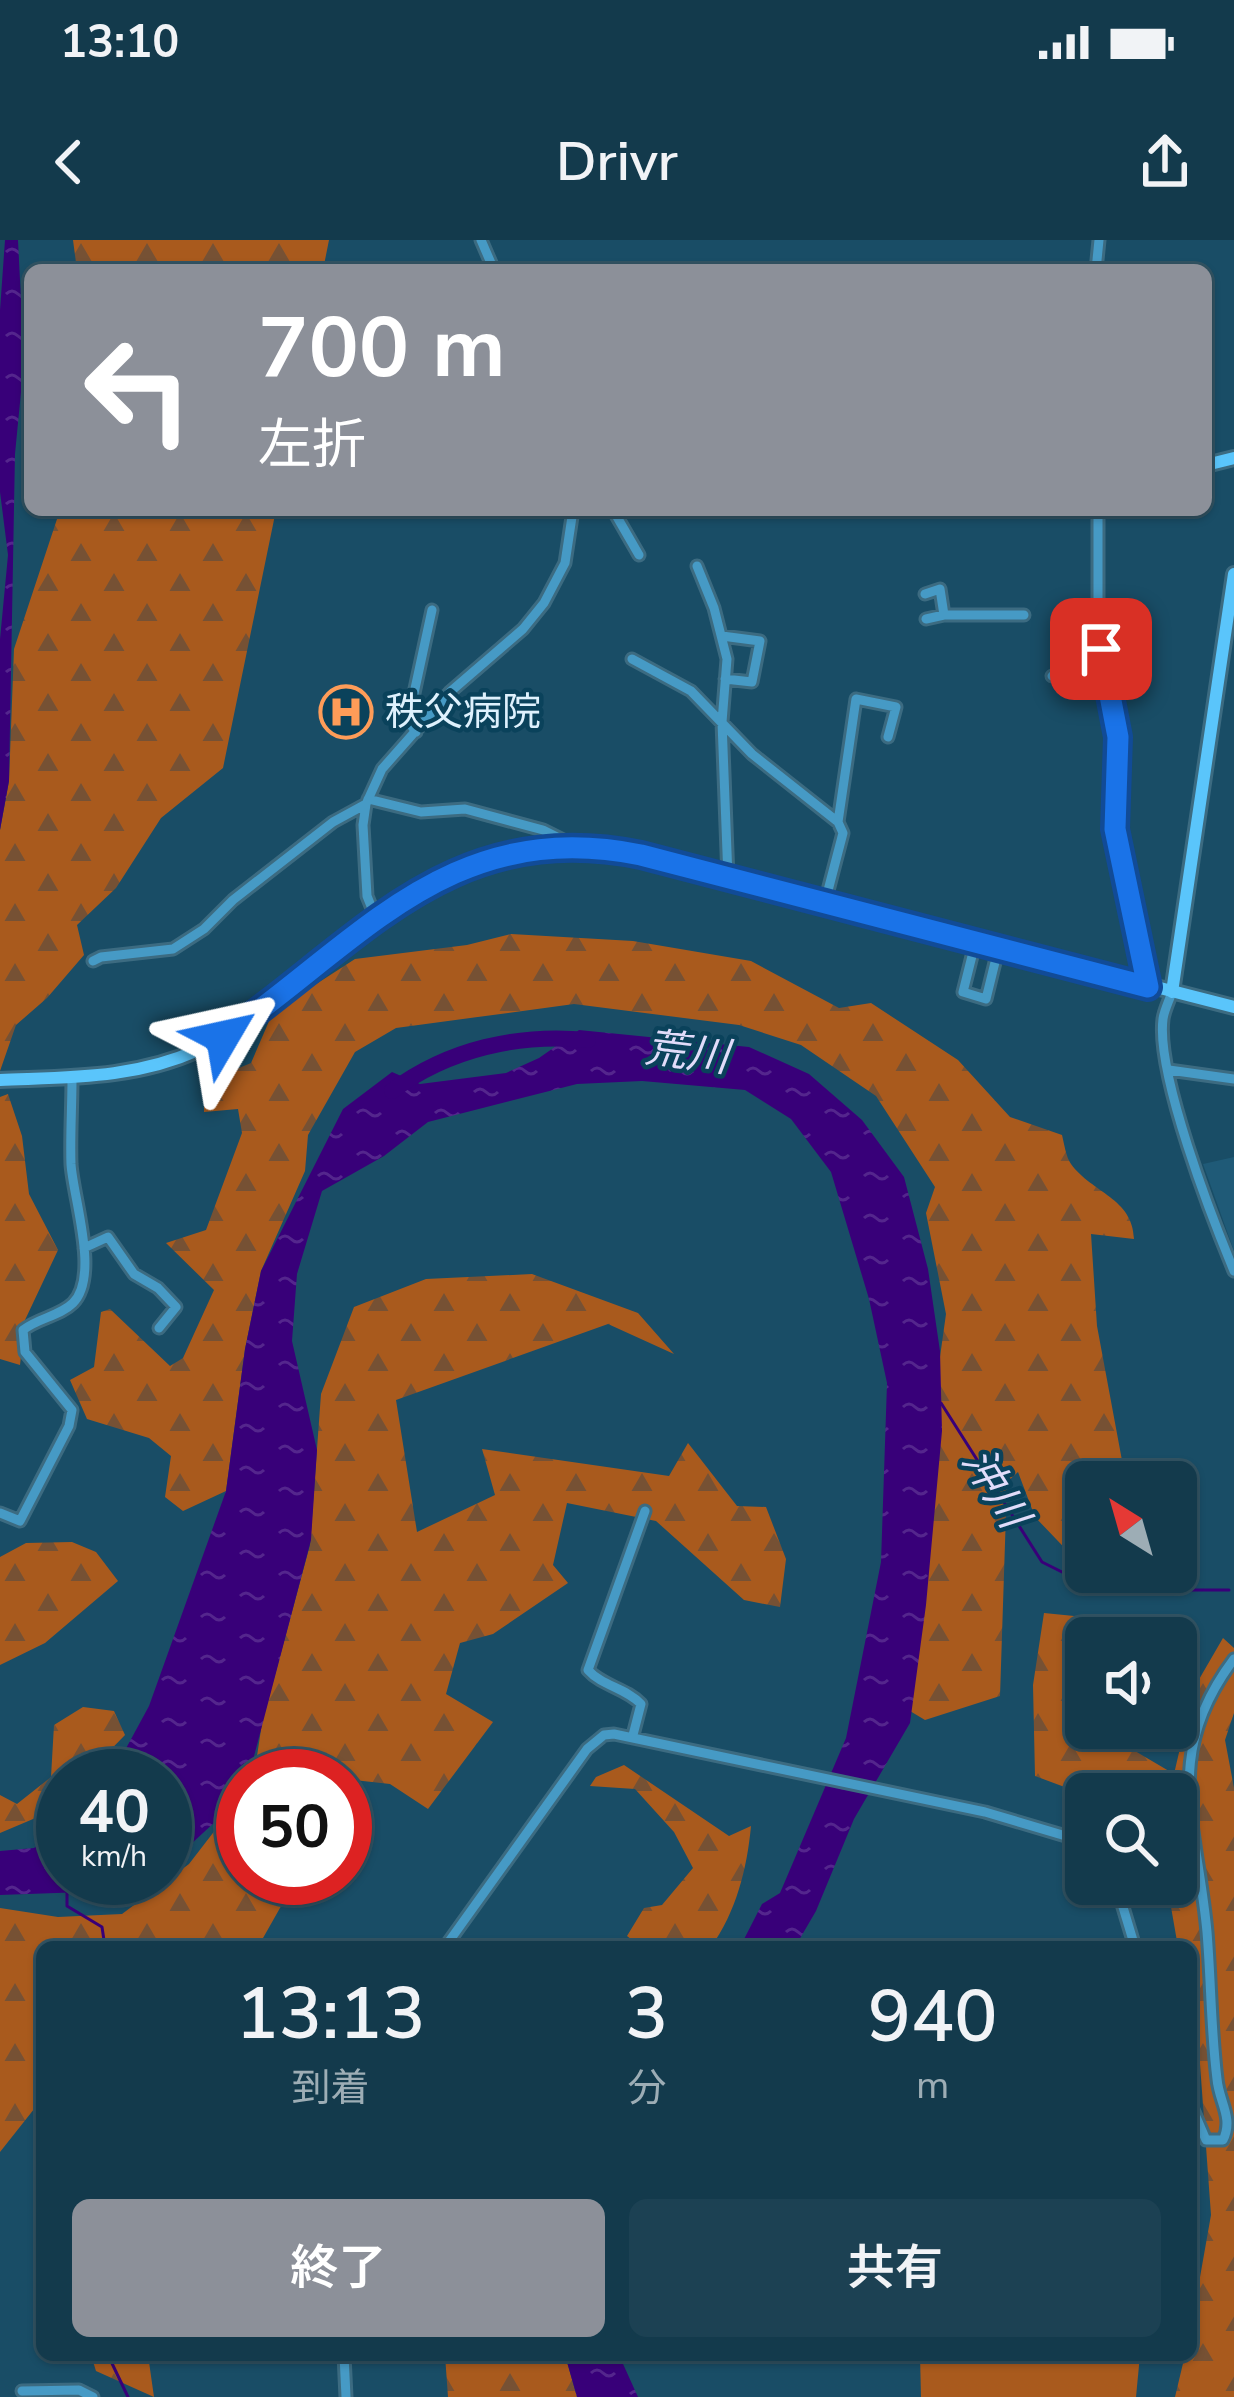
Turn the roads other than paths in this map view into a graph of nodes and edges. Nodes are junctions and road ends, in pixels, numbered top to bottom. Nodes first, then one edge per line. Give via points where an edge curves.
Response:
1 (572, 516) edge
2 (617, 516) edge
3 (1098, 516) edge
4 (639, 555) dead end
5 (697, 566) dead end
6 (1234, 574) edge
7 (925, 594) dead end
8 (432, 610) dead end
9 (944, 615) junction
10 (1024, 615) dead end
11 (926, 619) dead end
12 (722, 636) junction
13 (632, 659) dead end
14 (1052, 676) dead end
15 (725, 679) junction
16 (1104, 679) junction
17 (722, 722) junction
18 (416, 732) junction
19 (888, 737) dead end
20 (367, 801) junction
21 (838, 822) junction
22 (575, 846) junction
23 (728, 878) junction
24 (825, 902) junction
25 (377, 921) junction
26 (976, 940) junction
27 (999, 946) junction
28 (93, 962) dead end
29 (1148, 987) junction
30 (1172, 992) junction
31 (1234, 1006) edge
32 (1169, 1070) junction
33 (72, 1078) junction
34 (1234, 1079) edge
35 (4, 1080) edge
36 (84, 1249) junction
37 (1234, 1271) edge
38 (159, 1328) dead end
39 (645, 1511) dead end
40 (0, 1514) edge
41 (1234, 1659) edge
42 (633, 1735) junction
43 (1065, 1836) edge
44 (1122, 1905) edge
45 (449, 1941) edge
46 (1133, 1941) edge
47 (1197, 2118) edge
48 (344, 2361) edge
49 (22, 2391) dead end
50 (57, 2393) edge
51 (93, 2397) edge
52 (346, 2397) edge

1 - 18 street via 565,562 544,603
2 - 4 street
3 - 16 street
5 - 12 street
6 - 30 main road
7 - 9 street via 940,589
8 - 18 street via 408,721
9 - 10 street
9 - 11 street
12 - 15 street
12 - 15 street via 760,641 752,682
13 - 17 street via 692,691
14 - 16 street
15 - 17 street
16 - 29 street via 1118,737 1115,829
17 - 21 street
17 - 23 street
18 - 20 street via 382,769
19 - 21 street via 896,707 856,699
20 - 22 street via 421,812 465,809
20 - 25 street via 367,896
20 - 28 street via 172,950
21 - 24 street via 843,833
22 - 23 main road
22 - 25 main road via 469,865
23 - 24 main road
24 - 26 main road
25 - 33 main road via 211,1043 150,1068
26 - 27 main road
26 - 27 street via 963,992 986,999
27 - 29 main road
29 - 30 main road
30 - 31 main road
30 - 32 street via 1163,1020
32 - 34 street
32 - 37 street
33 - 35 main road
33 - 36 street via 71,1166
36 - 38 street via 108,1238 134,1274 158,1288 176,1307
36 - 40 street via 78,1297 23,1330 25,1352 73,1410 69,1426 20,1521
39 - 42 street via 588,1670 641,1703
41 - 47 street via 1205,1701 1187,1780 1217,2086 1230,2122 1223,2140 1207,2140
42 - 43 street
42 - 45 street via 604,1736 587,1750
44 - 46 street
48 - 52 street
49 - 50 street
50 - 51 street

